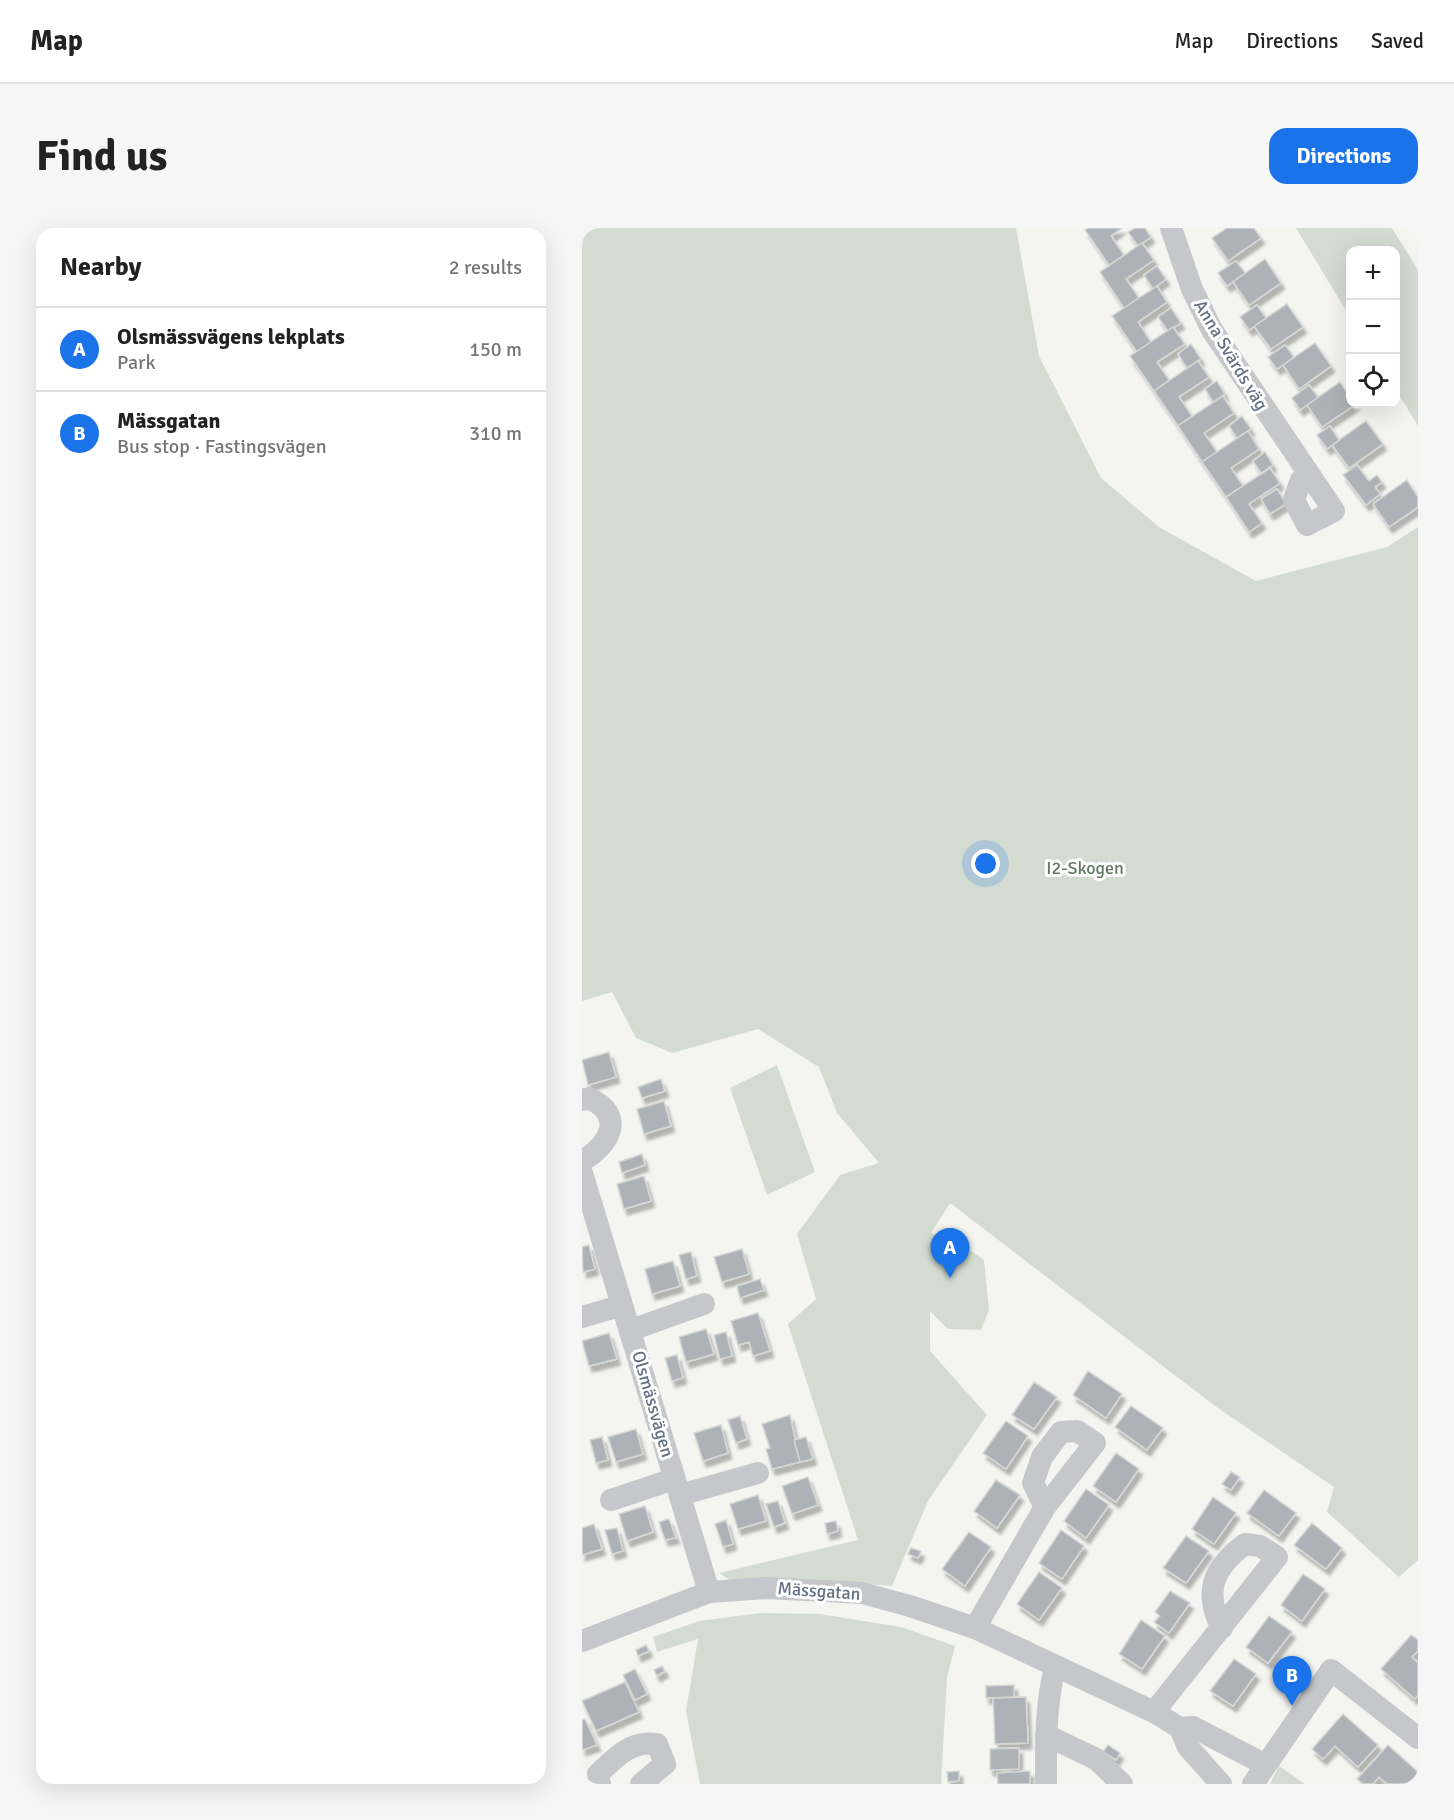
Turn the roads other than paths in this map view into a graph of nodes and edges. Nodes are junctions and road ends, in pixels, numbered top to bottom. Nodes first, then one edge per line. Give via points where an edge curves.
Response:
1 (1171, 228) edge
2 (1308, 474) dead end
3 (582, 1100) edge
4 (582, 1161) edge
5 (582, 1173) edge
6 (704, 1304) dead end
7 (621, 1306) junction
8 (582, 1317) edge
9 (631, 1330) junction
10 (758, 1473) dead end
11 (677, 1487) junction
12 (611, 1500) dead end
13 (1045, 1507) dead end
14 (709, 1592) junction
15 (975, 1628) junction
16 (1222, 1628) dead end
17 (582, 1641) edge
18 (1055, 1668) junction
19 (1154, 1712) junction
20 (1180, 1728) junction
21 (1046, 1735) junction
22 (1418, 1738) edge
23 (1264, 1764) junction
24 (600, 1784) edge
25 (641, 1784) edge
26 (1046, 1784) edge
27 (1122, 1784) edge
28 (1221, 1784) edge
29 (1253, 1784) edge

1 - 2 street, Anna Svärds väg via 1192,289 1212,330
3 - 4 street via 589,1098 603,1106 611,1124 601,1147
5 - 7 street, Olsmässvägen
6 - 9 street, Olsmässvägen
7 - 8 street
7 - 9 street, Olsmässvägen
9 - 11 street, Olsmässvägen
10 - 11 street, Olsmässvägen
11 - 12 street, Olsmässvägen
11 - 14 street, Olsmässvägen
13 - 15 street
14 - 15 street, Mässgatan via 767,1588 862,1593
14 - 17 street, Mässgatan
15 - 18 street, Mässgatan
16 - 19 street
18 - 19 street, Mässgatan
18 - 21 street
19 - 20 street, Mässgatan
20 - 23 street, Mässgatan via 1193,1727
20 - 28 street, Mässgatan via 1188,1747
21 - 26 street
21 - 27 street via 1096,1759
22 - 23 street via 1331,1670
23 - 29 street
24 - 25 street via 598,1774 625,1749 644,1742 657,1744 665,1764

